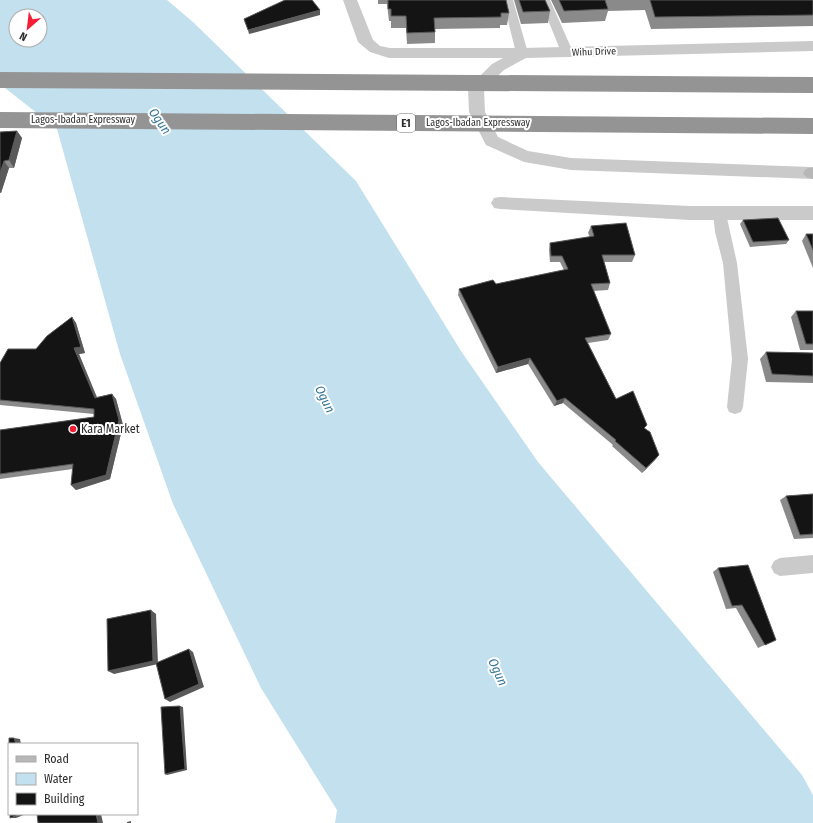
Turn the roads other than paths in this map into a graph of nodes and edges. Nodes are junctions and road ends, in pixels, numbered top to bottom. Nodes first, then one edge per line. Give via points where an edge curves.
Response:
1 (350, 0) edge
2 (508, 0) edge
3 (545, 0) edge
4 (813, 46) edge
5 (567, 52) junction
6 (522, 53) junction
7 (0, 80) edge
8 (813, 85) edge
9 (0, 120) edge
10 (813, 126) edge
11 (813, 173) edge
12 (500, 203) dead end
13 (720, 212) junction
14 (813, 213) edge
15 (735, 407) dead end
16 (813, 564) edge
17 (780, 568) dead end

1 - 6 street, Wihu Drive via 366,42 375,49 389,53
2 - 6 lane
3 - 5 lane
4 - 5 street, Wihu Drive
5 - 6 street, Wihu Drive
6 - 11 street via 498,67 476,88 477,112 492,141 524,156 571,164
7 - 8 highway, bridge
9 - 10 highway, Lagos-Ibadan Expressway / E1, bridge
12 - 13 street via 690,213
13 - 14 street
13 - 15 lane via 730,263 740,359
16 - 17 lane

